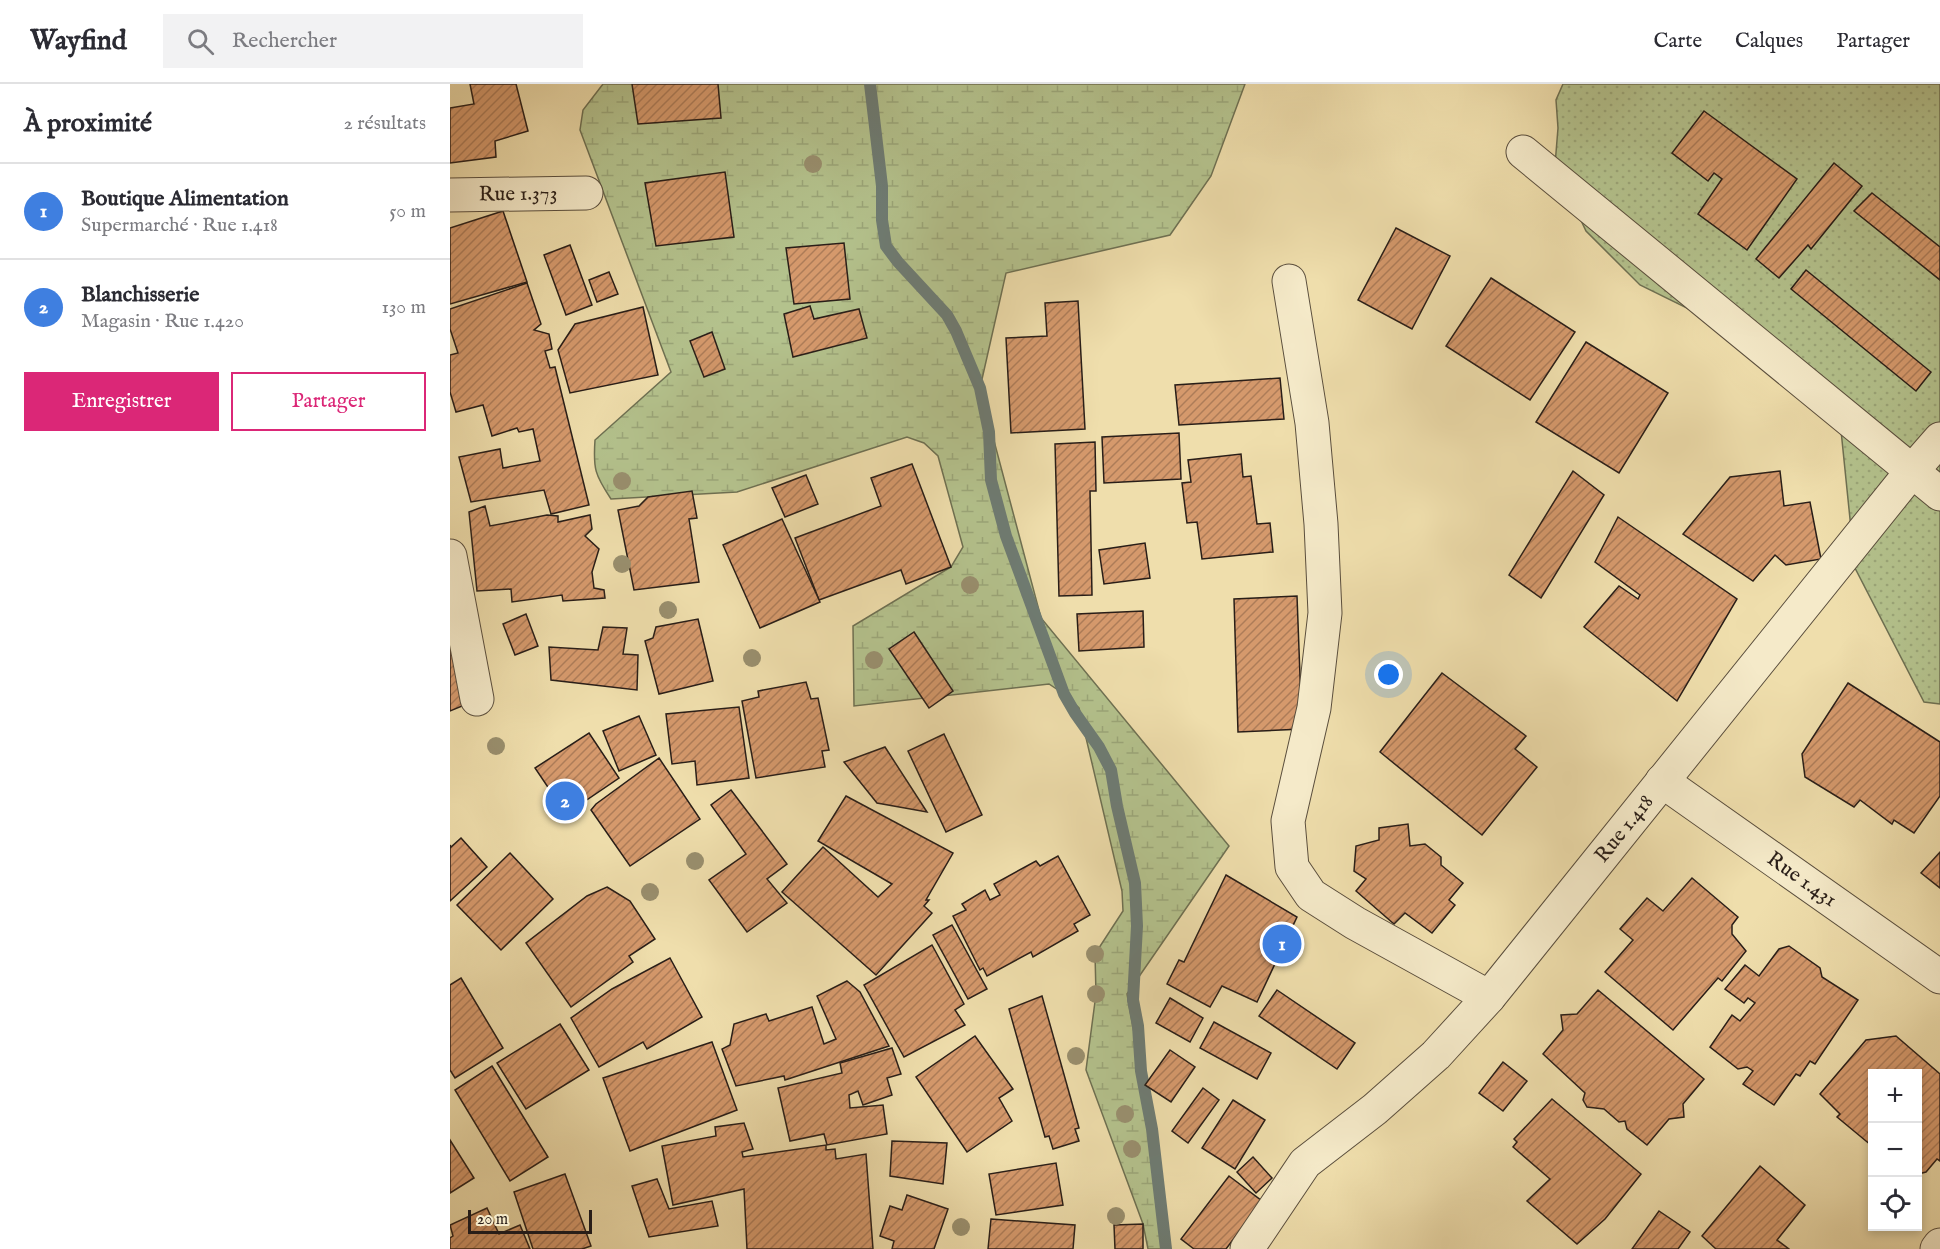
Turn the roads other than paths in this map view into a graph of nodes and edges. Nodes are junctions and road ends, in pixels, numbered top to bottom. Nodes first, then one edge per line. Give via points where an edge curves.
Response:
1 (1523, 152) dead end
2 (586, 193) dead end
3 (450, 195) edge
4 (1289, 281) dead end
5 (1940, 439) edge
6 (1912, 471) junction
7 (1940, 494) edge
8 (450, 556) edge
9 (477, 699) dead end
10 (1662, 781) junction
11 (1940, 977) edge
12 (1489, 997) junction
13 (1940, 1245) edge
14 (1247, 1249) edge
15 (1937, 1249) edge

1 - 6 street
2 - 3 street, Rue 1.373
4 - 12 street via 1312,423 1325,613 1314,708 1288,820 1292,867 1311,896
5 - 6 street, Rue 1.418
6 - 7 street
6 - 10 street, Rue 1.418
8 - 9 street
10 - 11 street, Rue 1.431
10 - 12 street, Rue 1.418
12 - 14 street, Rue 1.418 via 1436,1055 1305,1163
13 - 15 street

